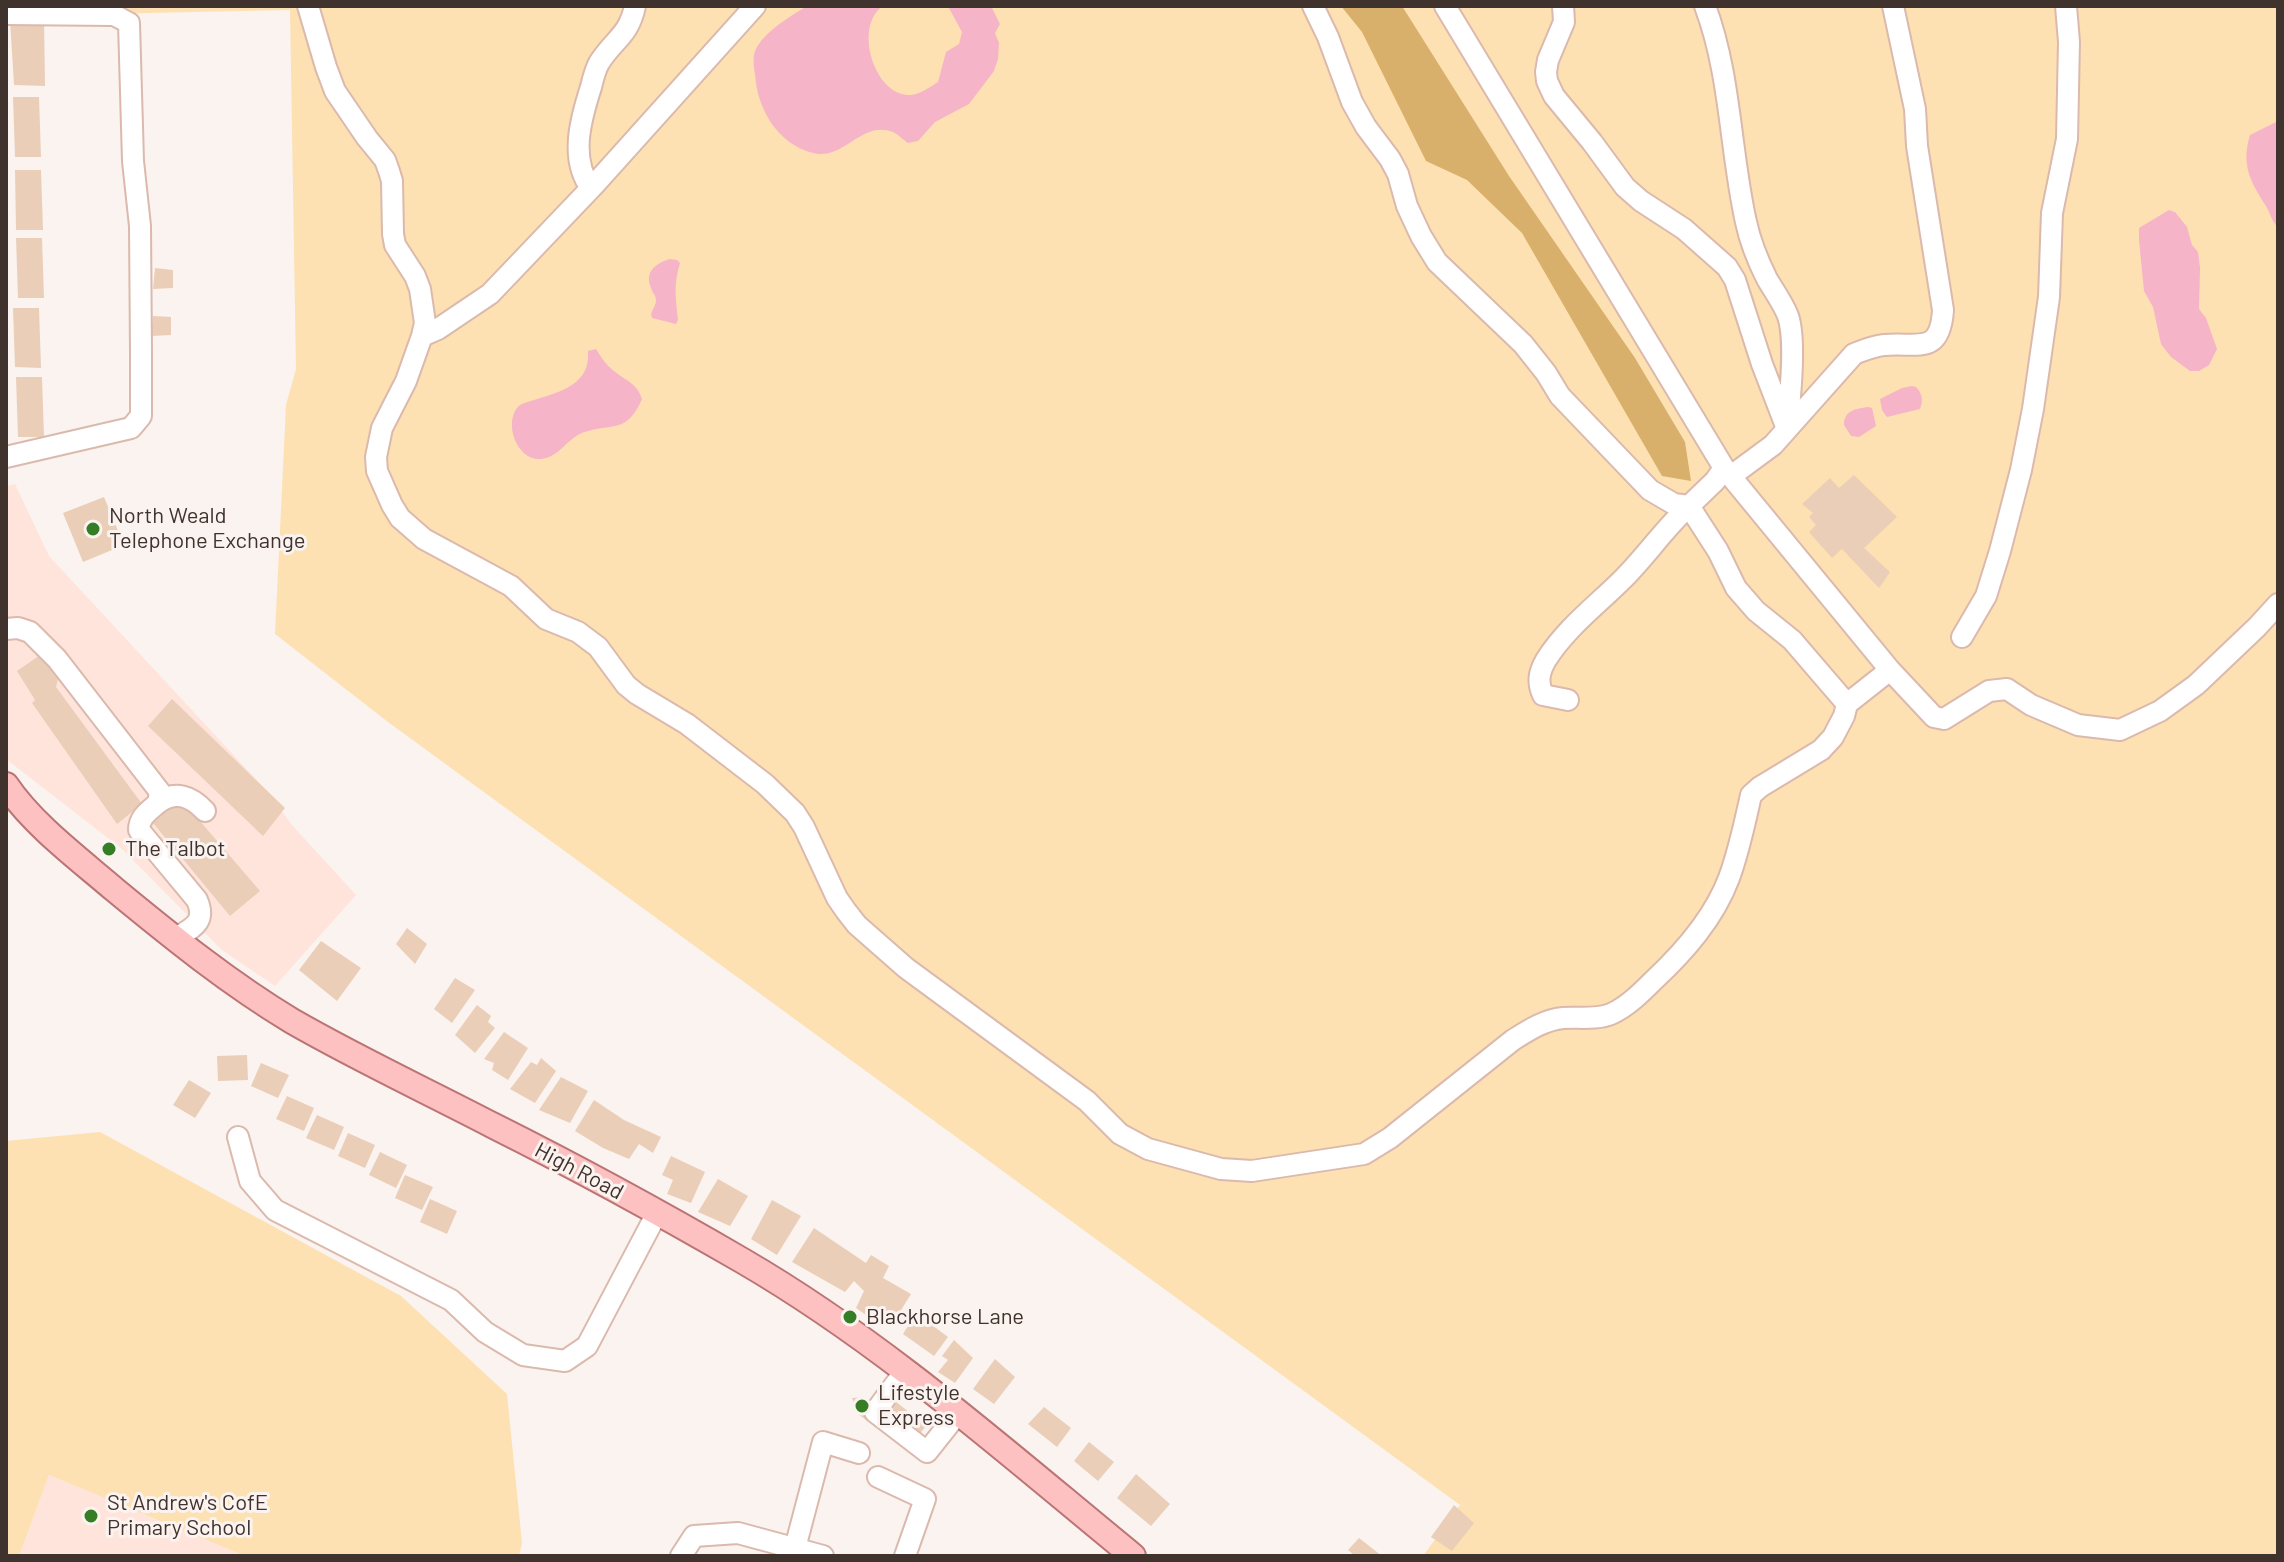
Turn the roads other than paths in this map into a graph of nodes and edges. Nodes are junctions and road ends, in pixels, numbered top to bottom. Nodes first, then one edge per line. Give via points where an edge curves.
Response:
1 (308, 6) edge
2 (635, 6) edge
3 (755, 6) edge
4 (1313, 6) edge
5 (1445, 6) edge
6 (1563, 6) edge
7 (1705, 6) edge
8 (1893, 6) edge
9 (2066, 6) edge
10 (6, 14) edge
11 (591, 188) junction
12 (422, 336) junction
13 (1787, 429) junction
14 (6, 457) edge
15 (1728, 472) junction
16 (1689, 506) junction
17 (2278, 604) edge
18 (6, 629) edge
19 (1962, 637) dead end
20 (1890, 670) junction
21 (1568, 700) dead end
22 (1847, 704) junction
23 (10, 795) edge
24 (158, 803) junction
25 (205, 811) dead end
26 (174, 939) junction
27 (238, 1137) dead end
28 (657, 1213) junction
29 (905, 1371) junction
30 (958, 1413) junction
31 (859, 1453) dead end
32 (878, 1477) dead end
33 (795, 1548) junction
34 (681, 1556) edge
35 (823, 1556) edge
36 (905, 1556) edge
37 (1133, 1556) edge

1 - 12 street via 335,91 389,171 395,245 420,289
2 - 11 street via 627,29 599,64 581,117 581,168
3 - 11 street
4 - 16 street via 1352,102 1390,159 1437,262 1523,344 1560,396 1650,490
5 - 15 street
6 - 13 street via 1564,22 1546,72 1554,96 1625,187 1727,267
7 - 13 street via 1724,84 1746,226 1792,331
8 - 13 street via 1915,109 1942,327 1930,343 1885,345 1854,354
9 - 19 street via 2067,139 2052,213 2049,297 2033,409 1986,596
10 - 14 street via 114,15 129,23 141,353 141,416 131,428
11 - 12 street via 490,294
12 - 22 street via 382,428 376,457 392,505 411,529 511,586 546,619 578,632 598,647 637,694 687,724 765,784 804,827 846,911 906,968 1087,1101 1120,1134 1148,1149 1221,1169 1252,1171 1364,1154 1530,1030 1561,1018 1611,1014 1623,1006 1694,940 1714,908 1729,878 1751,795 1821,750 1833,737
13 - 15 street via 1773,445
15 - 16 street
15 - 20 street
16 - 21 street via 1546,660 1538,684 1543,695
16 - 22 street via 1736,588 1792,640
17 - 20 street via 2196,685 2160,711 2120,730 2078,725 2007,689 1989,691 1944,719 1934,717
18 - 24 street via 30,632 57,659 160,792
20 - 22 street
23 - 26 main road, High Road
24 - 25 street via 182,796
24 - 26 street via 143,816 139,830 201,910 194,926
26 - 28 main road, High Road via 293,1021
27 - 28 street via 250,1181 275,1210 451,1300 485,1332 523,1355 565,1361 587,1346
28 - 29 main road, High Road via 758,1270
29 - 30 main road, High Road
29 - 30 street via 875,1412 927,1452
30 - 37 main road, High Road
31 - 33 street via 823,1442
32 - 36 street via 925,1499
33 - 34 street via 738,1533 694,1536
33 - 35 street

